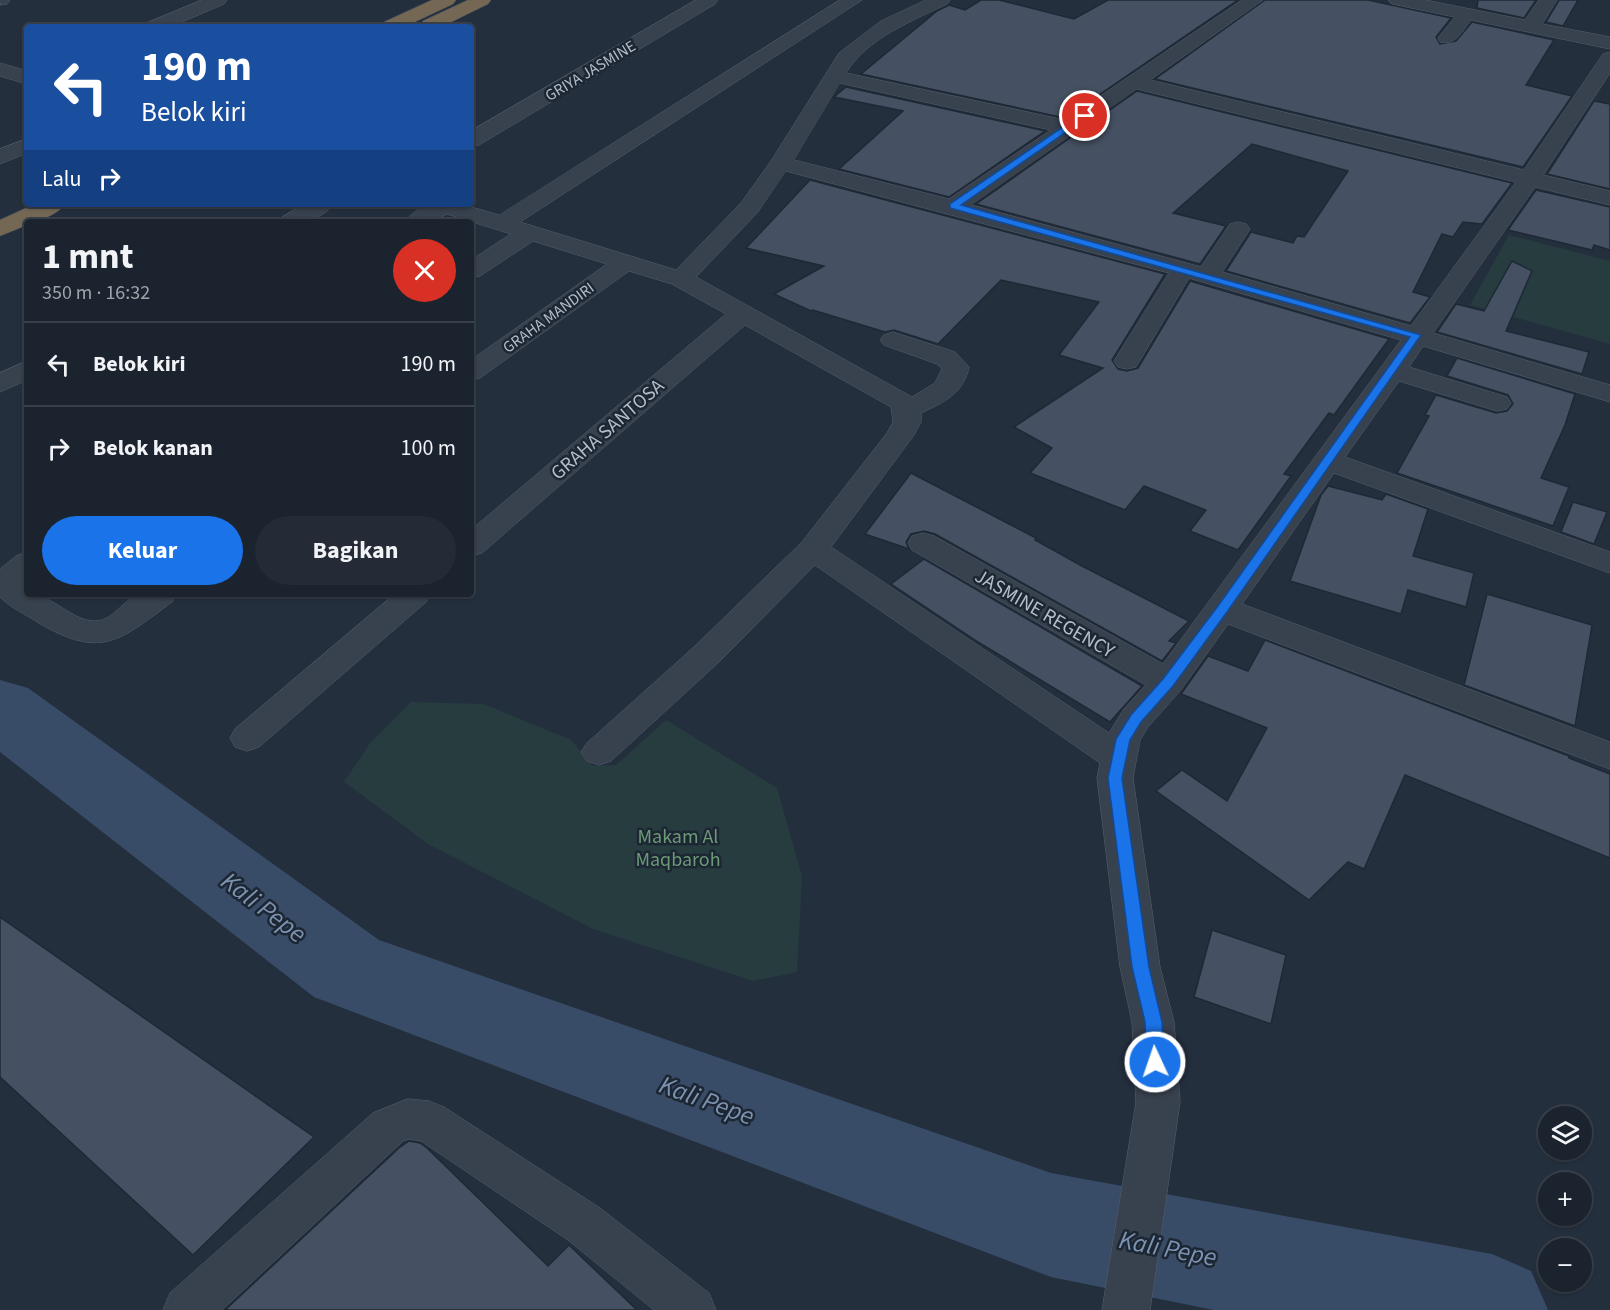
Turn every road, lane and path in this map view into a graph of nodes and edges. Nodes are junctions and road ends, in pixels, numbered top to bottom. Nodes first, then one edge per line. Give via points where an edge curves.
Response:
1 (218, 0) edge
2 (447, 0) edge
3 (482, 0) edge
4 (709, 0) edge
5 (853, 0) edge
6 (941, 0) edge
7 (1254, 0) edge
8 (1398, 0) edge
9 (1548, 0) edge
10 (1467, 14) junction
11 (161, 24) edge
12 (395, 24) edge
13 (432, 24) edge
14 (1530, 27) junction
15 (1446, 38) dead end
16 (1610, 43) edge
17 (1610, 58) edge
18 (0, 69) edge
19 (833, 76) junction
20 (24, 77) edge
21 (1136, 83) junction
22 (1068, 127) junction
23 (474, 138) edge
24 (24, 146) edge
25 (0, 157) edge
26 (781, 163) junction
27 (1530, 178) junction
28 (24, 196) edge
29 (1610, 198) edge
30 (954, 206) junction
31 (0, 207) edge
32 (48, 207) edge
33 (317, 207) edge
34 (439, 207) edge
35 (449, 207) edge
36 (295, 219) edge
37 (421, 219) edge
38 (502, 223) junction
39 (0, 229) edge
40 (1238, 229) dead end
41 (530, 232) junction
42 (626, 262) junction
43 (474, 269) edge
44 (1183, 269) junction
45 (1208, 276) junction
46 (681, 279) junction
47 (742, 313) junction
48 (1416, 335) junction
49 (894, 340) dead end
50 (1126, 361) dead end
51 (474, 370) edge
52 (1392, 370) junction
53 (24, 371) edge
54 (0, 384) edge
55 (1610, 394) edge
56 (1497, 403) dead end
57 (907, 409) junction
58 (1327, 460) junction
59 (474, 543) edge
60 (923, 543) dead end
61 (813, 549) junction
62 (1610, 563) edge
63 (24, 566) edge
64 (156, 597) edge
65 (412, 597) edge
66 (1222, 609) junction
67 (1168, 682) junction
68 (247, 738) dead end
69 (599, 752) dead end
70 (1610, 756) edge
71 (1118, 757) junction
72 (1127, 1306) edge
73 (187, 1310) edge
74 (692, 1310) edge

1 - 11 street
2 - 12 highway
3 - 13 highway
4 - 23 street, GRIYA JASMINE
5 - 38 street
6 - 19 street via 888,25 846,57
7 - 21 street
8 - 10 street
9 - 14 street
10 - 14 street
10 - 15 street
14 - 16 street
17 - 27 street
18 - 20 street
19 - 22 street
19 - 26 street
21 - 22 street
21 - 27 street
22 - 30 street
24 - 25 street
26 - 30 street
26 - 46 street via 732,228
27 - 29 street
27 - 48 street
28 - 31 highway
30 - 44 street
32 - 39 highway
33 - 36 street
34 - 37 street
35 - 38 street
38 - 41 street
40 - 45 street
41 - 42 street
41 - 43 street
42 - 46 street
42 - 51 street, GRAHA MANDIRI
44 - 45 street
44 - 50 street
45 - 48 street
46 - 47 street
47 - 57 street via 887,392
47 - 59 street, GRAHA SANTOSA
48 - 52 street
48 - 55 street
49 - 57 street via 946,358 956,366 949,386
52 - 56 street
52 - 58 street
53 - 54 street
57 - 61 street via 907,422 900,435
58 - 62 street
58 - 66 street
60 - 67 street, JASMINE REGENCY
61 - 69 street via 707,654
61 - 71 street
63 - 64 street via 6,581 13,592 82,632 115,627
65 - 68 street
66 - 67 street
66 - 70 street
67 - 71 street via 1136,718 1123,739
71 - 72 street via 1115,778 1140,967 1153,1022 1158,1102
73 - 74 street via 388,1127 408,1119 429,1121 584,1224

